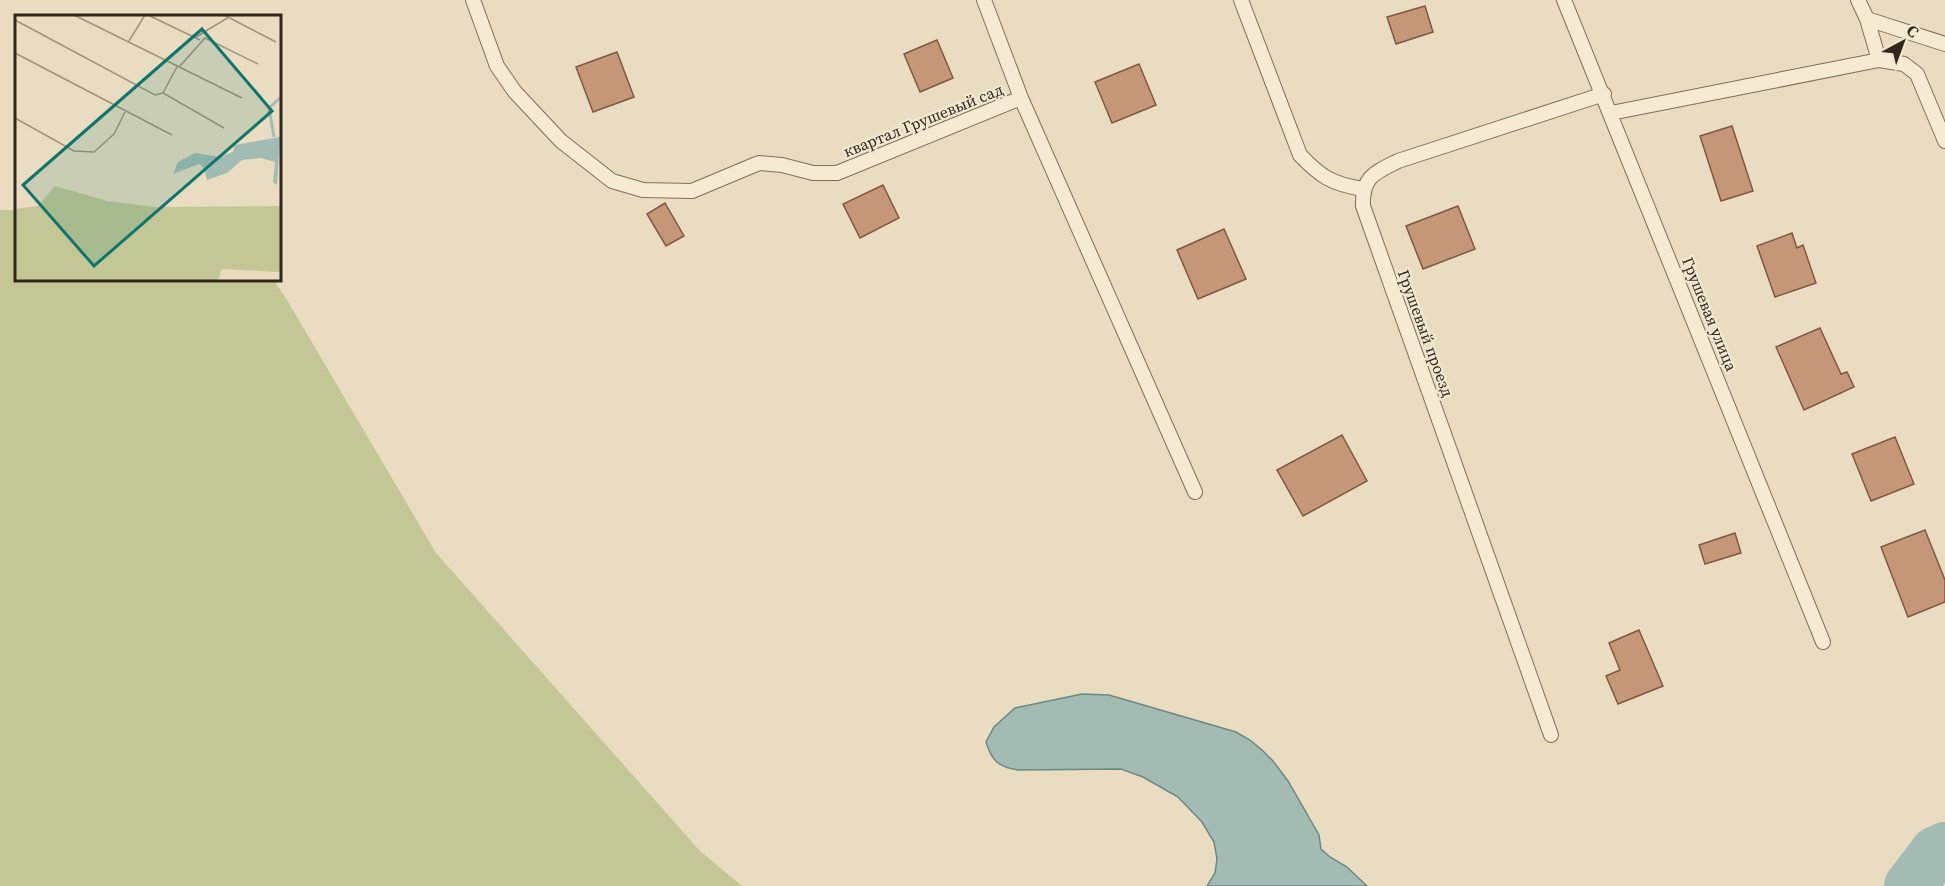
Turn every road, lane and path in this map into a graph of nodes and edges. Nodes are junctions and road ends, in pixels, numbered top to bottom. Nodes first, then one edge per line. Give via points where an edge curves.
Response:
1 (473, 0) edge
2 (984, 0) edge
3 (1241, 0) edge
4 (1564, 0) edge
5 (1858, 0) edge
6 (1867, 19) junction
7 (1945, 44) edge
8 (1879, 60) junction
9 (1604, 94) junction
10 (1021, 98) junction
11 (1611, 113) junction
12 (1945, 141) edge
13 (1363, 189) junction
14 (1195, 492) dead end
15 (1823, 642) dead end
16 (1551, 735) dead end

1 - 10 lane, квартал Грушевый сад via 496,66 515,92 561,141 612,181 643,190 692,191 759,163 813,173 837,173
2 - 10 lane, квартал Грушевый сад
3 - 13 lane via 1300,155 1317,173 1340,185
4 - 9 lane, Грушевая улица
5 - 6 lane
6 - 7 lane
6 - 8 lane
8 - 11 lane
8 - 12 lane via 1904,64 1917,74
9 - 11 lane, Грушевая улица
9 - 13 lane via 1398,161 1376,171
10 - 14 lane, квартал Грушевый сад
11 - 15 lane, Грушевая улица
13 - 16 lane, Грушевый проезд via 1363,206

